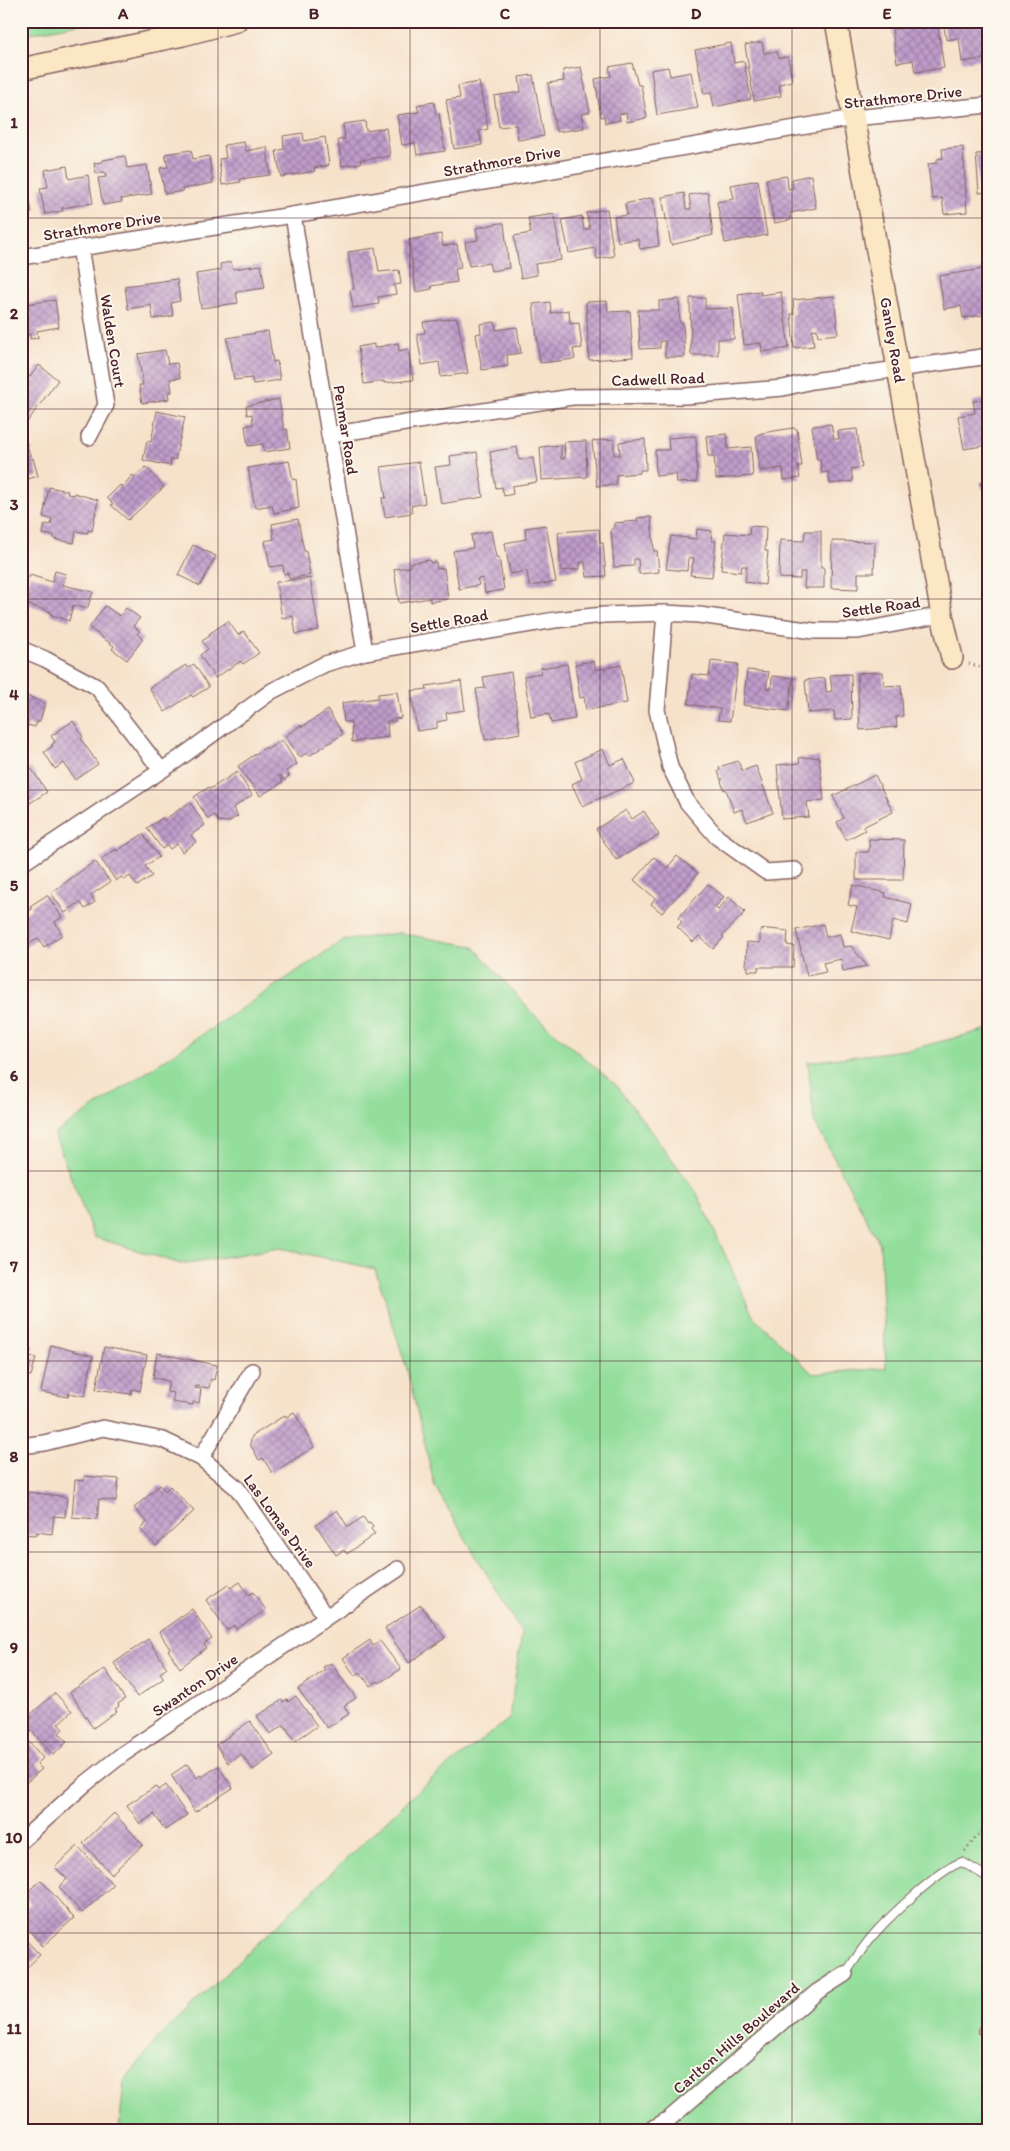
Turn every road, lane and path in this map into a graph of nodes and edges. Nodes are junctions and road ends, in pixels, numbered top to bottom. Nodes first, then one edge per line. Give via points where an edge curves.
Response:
1 (236, 21) edge
2 (836, 21) edge
3 (21, 69) edge
4 (989, 106) edge
5 (853, 118) junction
6 (293, 214) junction
7 (80, 247) junction
8 (21, 257) edge
9 (989, 356) edge
10 (898, 369) junction
11 (329, 435) junction
12 (89, 437) dead end
13 (665, 613) junction
14 (942, 615) junction
15 (21, 649) edge
16 (365, 652) junction
17 (952, 658) dead end
18 (160, 770) junction
19 (21, 864) edge
20 (795, 870) dead end
21 (252, 1371) dead end
22 (21, 1446) edge
23 (201, 1458) junction
24 (398, 1569) dead end
25 (326, 1617) junction
26 (989, 1821) edge
27 (21, 1841) edge
28 (953, 1865) junction
29 (989, 1878) edge
30 (846, 1974) joint
31 (989, 2011) edge
32 (989, 2040) edge
33 (651, 2130) edge

1 - 3 street
2 - 5 street, Ganley Road
4 - 5 street, Strathmore Drive
5 - 6 street, Strathmore Drive
5 - 10 street, Ganley Road
6 - 7 street, Strathmore Drive
6 - 11 street, Penmar Road
7 - 8 street, Strathmore Drive
7 - 12 street, Walden Court via 106,405
9 - 10 street, Cadwell Road
10 - 11 street, Cadwell Road via 782,388 714,394 572,397
10 - 14 street, Ganley Road
11 - 16 street, Penmar Road
13 - 14 street, Settle Road via 814,631 858,631
13 - 16 street, Settle Road via 555,620
13 - 20 street via 657,710 670,767 687,802 717,837 766,872
14 - 17 street, Ganley Road
15 - 18 street via 97,687
16 - 18 street, Settle Road via 326,664 272,691
18 - 19 street, Settle Road
21 - 23 street
22 - 23 street, Las Lomas Drive via 103,1428 163,1440
23 - 25 street, Las Lomas Drive via 237,1488
24 - 25 street, Swanton Drive
25 - 27 street, Swanton Drive via 124,1754 84,1784
26 - 28 path
28 - 29 lane via 962,1862
28 - 30 lane via 875,1933
30 - 33 street, Carlton Hills Boulevard via 817,1992 669,2119
31 - 32 lane via 983,2031

